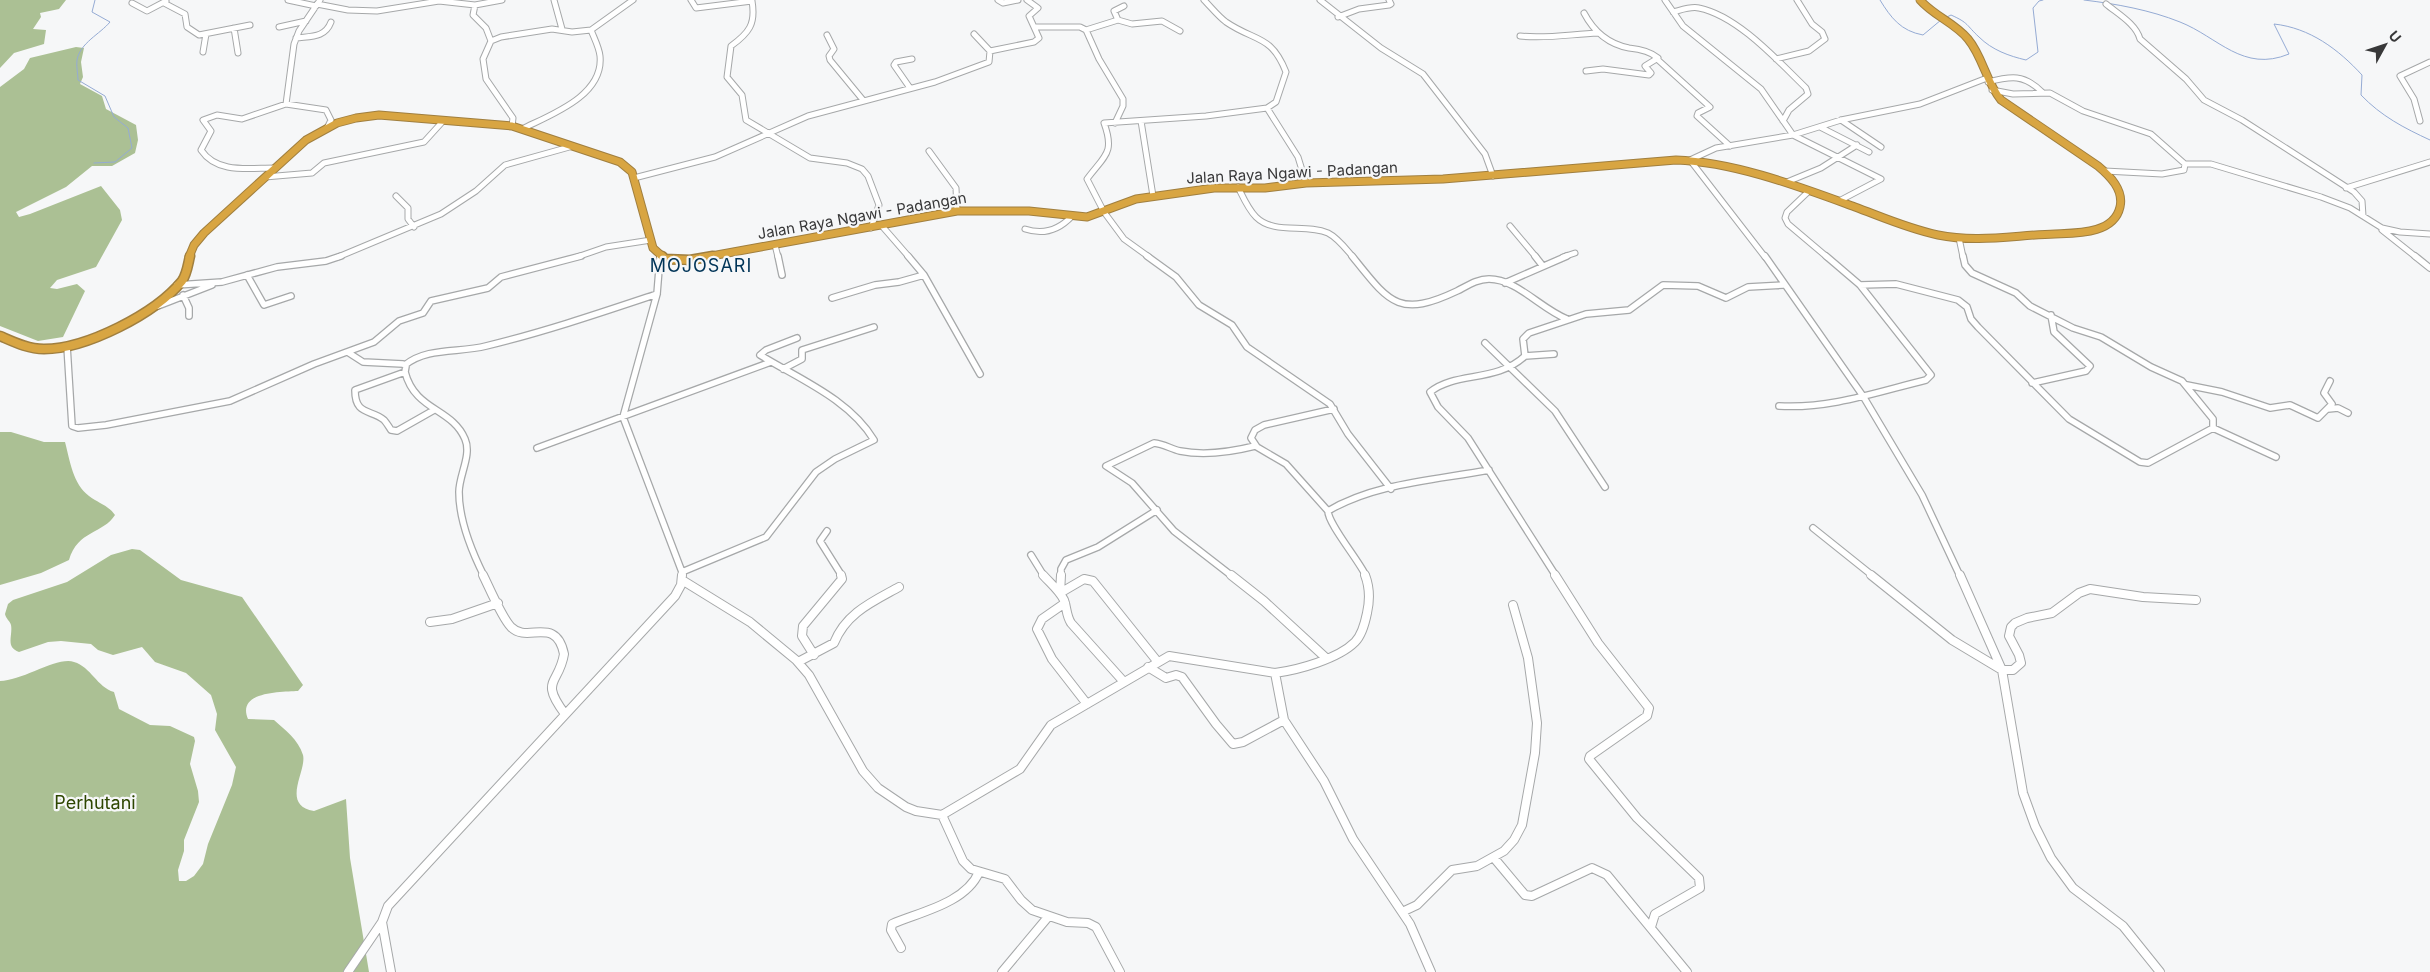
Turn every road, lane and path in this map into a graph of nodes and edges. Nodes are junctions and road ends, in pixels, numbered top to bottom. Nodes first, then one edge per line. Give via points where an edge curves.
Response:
1 (288, 0) edge
2 (502, 0) edge
3 (554, 0) edge
4 (633, 0) edge
5 (691, 0) edge
6 (998, 0) edge
7 (1018, 0) edge
8 (1027, 0) edge
9 (1204, 0) edge
10 (1320, 0) edge
11 (1389, 0) edge
12 (1665, 0) edge
13 (1797, 0) edge
14 (1920, 0) edge
15 (166, 1) edge
16 (752, 1) edge
17 (132, 3) dead end
18 (318, 3) edge
19 (2106, 4) dead end
20 (475, 5) junction
21 (1124, 6) dead end
22 (1673, 12) junction
23 (1584, 13) dead end
24 (1338, 17) junction
25 (1118, 20) junction
26 (306, 21) junction
27 (331, 22) dead end
28 (250, 26) dead end
29 (279, 27) dead end
30 (1034, 27) junction
31 (234, 28) junction
32 (562, 29) junction
33 (591, 30) junction
34 (1086, 30) junction
35 (1180, 31) dead end
36 (1599, 33) junction
37 (206, 34) junction
38 (974, 34) dead end
39 (828, 35) dead end
40 (1520, 36) dead end
41 (296, 38) junction
42 (491, 41) junction
43 (990, 51) junction
44 (203, 52) dead end
45 (238, 53) dead end
46 (912, 59) dead end
47 (1657, 59) junction
48 (1776, 59) junction
49 (2430, 62) edge
50 (1586, 71) dead end
51 (1988, 80) junction
52 (910, 88) junction
53 (1992, 90) junction
54 (2042, 92) junction
55 (863, 100) junction
56 (286, 104) junction
57 (1267, 108) junction
58 (444, 120) junction
59 (1841, 120) junction
60 (1141, 121) junction
61 (1783, 121) junction
62 (2420, 121) dead end
63 (1115, 123) junction
64 (512, 126) junction
65 (1820, 127) junction
66 (327, 128) junction
67 (522, 129) junction
68 (769, 132) junction
69 (1794, 135) junction
70 (573, 146) junction
71 (1730, 146) junction
72 (1857, 146) junction
73 (1881, 147) dead end
74 (929, 151) dead end
75 (1869, 152) dead end
76 (1839, 158) junction
77 (1690, 160) junction
78 (2430, 162) edge
79 (2185, 164) junction
80 (274, 168) junction
81 (2105, 171) junction
82 (1493, 176) junction
83 (265, 177) junction
84 (634, 178) junction
85 (1787, 182) junction
86 (1306, 183) junction
87 (1238, 187) junction
88 (2346, 188) junction
89 (1809, 191) junction
90 (396, 196) dead end
91 (1153, 196) junction
92 (1839, 201) junction
93 (957, 210) junction
94 (1104, 212) junction
95 (1072, 216) junction
96 (2363, 216) junction
97 (882, 226) junction
98 (1510, 226) dead end
99 (414, 227) junction
100 (871, 228) junction
101 (2382, 228) junction
102 (1025, 229) dead end
103 (2430, 234) edge
104 (1959, 238) junction
105 (651, 240) junction
106 (775, 245) junction
107 (1575, 253) dead end
108 (660, 257) junction
109 (1542, 265) junction
110 (2430, 268) edge
111 (247, 275) junction
112 (924, 275) junction
113 (782, 276) dead end
114 (222, 282) junction
115 (1505, 283) junction
116 (1783, 285) junction
117 (1860, 285) junction
118 (177, 286) junction
119 (657, 294) junction
120 (183, 295) junction
121 (291, 296) dead end
122 (832, 298) dead end
123 (140, 313) junction
124 (2051, 315) junction
125 (189, 316) dead end
126 (1567, 319) junction
127 (874, 326) dead end
128 (0, 336) edge
129 (797, 338) dead end
130 (1485, 343) dead end
131 (67, 346) junction
132 (349, 353) junction
133 (1554, 354) dead end
134 (1525, 356) junction
135 (772, 362) junction
136 (1509, 368) junction
137 (405, 369) junction
138 (783, 369) junction
139 (980, 374) dead end
140 (2330, 381) dead end
141 (2032, 383) junction
142 (2186, 384) junction
143 (1863, 396) junction
144 (1779, 406) dead end
145 (1334, 409) junction
146 (2328, 409) junction
147 (434, 410) junction
148 (2348, 413) dead end
149 (623, 417) junction
150 (2213, 428) junction
151 (1255, 446) junction
152 (537, 448) dead end
153 (2276, 457) dead end
154 (1489, 470) junction
155 (1605, 486) dead end
156 (1391, 489) junction
157 (1157, 510) junction
158 (1328, 511) junction
159 (1813, 528) dead end
160 (827, 531) dead end
161 (1031, 555) dead end
162 (682, 576) junction
163 (899, 588) dead end
164 (1060, 593) junction
165 (2196, 600) dead end
166 (498, 603) junction
167 (1065, 604) junction
168 (1513, 606) dead end
169 (430, 622) dead end
170 (814, 655) junction
171 (1326, 658) junction
172 (798, 662) junction
173 (1158, 662) junction
174 (1148, 667) junction
175 (2002, 670) junction
176 (1275, 673) junction
177 (1124, 682) junction
178 (1087, 704) junction
179 (565, 714) junction
180 (1284, 720) junction
181 (942, 815) junction
182 (1494, 858) junction
183 (979, 872) junction
184 (1402, 912) junction
185 (1048, 917) junction
186 (382, 922) junction
187 (1651, 927) junction
188 (901, 948) dead end
189 (348, 972) edge
190 (391, 972) edge
191 (1002, 972) edge
192 (1120, 972) edge
193 (1431, 972) edge
194 (1687, 972) edge
195 (2160, 972) edge

1 - 18 street
2 - 20 street
3 - 32 street
4 - 33 street
5 - 16 street via 696,8
6 - 7 street via 1003,3
8 - 30 street via 1038,8 1029,16
9 - 57 street via 1226,21 1275,48 1286,72 1276,102
10 - 24 street
11 - 24 street via 1389,6 1359,9
12 - 22 street
13 - 48 street via 1825,39 1807,52
14 - 51 highway, Jalan Raya Ngawi - Padangan via 1971,42
15 - 17 street via 146,11
15 - 37 street via 185,14 185,24 189,29 199,35
16 - 68 street via 754,14 746,34 731,46 726,73 743,98 746,120
18 - 20 street via 373,11 439,1
18 - 26 street
19 - 88 street via 2134,26 2140,39 2186,79 2204,100 2242,120
20 - 42 street via 473,15 486,28
21 - 25 street via 1114,11
22 - 48 street via 1699,8 1718,15
22 - 61 street via 1683,26 1758,86
23 - 36 street
24 - 82 street via 1424,74 1485,154
25 - 34 street
25 - 35 street via 1132,24 1162,21
26 - 29 street
26 - 41 street
27 - 41 street via 323,34
28 - 31 street
30 - 34 street via 1080,27
30 - 43 street via 1039,38 1036,41
31 - 37 street
31 - 45 street
32 - 33 street via 572,32
32 - 42 street
33 - 67 street via 600,57 596,77 582,96
34 - 63 street via 1123,99
36 - 40 street via 1538,38
36 - 47 street via 1616,45 1653,54
37 - 44 street
38 - 43 street
39 - 55 street via 834,50 830,60
41 - 56 street
42 - 64 street via 483,59 487,82 513,118
43 - 52 street via 989,62
46 - 52 street via 894,65
47 - 50 street via 1645,66 1652,74 1649,75 1603,69
47 - 71 street via 1710,108 1697,116
48 - 61 street via 1808,93 1789,110
49 - 62 street via 2400,76 2414,99
51 - 53 highway, Jalan Raya Ngawi - Padangan
51 - 54 street via 2015,75 2032,82
51 - 59 street via 1920,104
52 - 55 street
53 - 54 street via 2012,94
53 - 81 highway, Jalan Raya Ngawi - Padangan via 2009,107
54 - 79 street via 2053,94 2083,111 2151,134
55 - 68 street via 808,116
56 - 66 street via 326,110 331,120
56 - 80 street via 239,120 217,116 203,120 211,131 201,150 208,160 224,166
57 - 60 street via 1226,115
57 - 86 street via 1298,157
58 - 64 highway
58 - 66 highway via 380,115
58 - 83 street via 424,142 324,163 312,173
59 - 65 street
59 - 73 street
60 - 63 street
60 - 91 street
61 - 69 street
63 - 94 street via 1103,124 1110,139 1110,148 1087,179
64 - 67 highway
65 - 69 street
65 - 72 street
66 - 80 highway via 300,142
67 - 70 highway
68 - 84 street via 715,157
68 - 100 street via 810,158 847,163 865,172 879,205
69 - 71 street
69 - 76 street
70 - 84 highway via 626,165
70 - 99 street via 500,168 466,199
71 - 77 street via 1709,150
72 - 75 street
72 - 76 street
74 - 93 street via 956,188
76 - 85 street
76 - 92 street via 1882,179
77 - 82 highway, Jalan Raya Ngawi - Padangan
77 - 85 highway, Jalan Raya Ngawi - Padangan
77 - 116 street via 1754,241
78 - 88 street
79 - 81 street via 2184,170 2170,173
79 - 96 street via 2211,164 2334,202
80 - 83 highway
81 - 104 highway, Jalan Raya Ngawi - Padangan via 2117,186 2121,202 2114,220 2104,225 2065,233
82 - 86 highway, Jalan Raya Ngawi - Padangan
83 - 118 highway via 195,243 187,260 186,275
84 - 105 highway
85 - 89 highway, Jalan Raya Ngawi - Padangan
86 - 87 highway, Jalan Raya Ngawi - Padangan via 1265,188
87 - 91 highway, Jalan Raya Ngawi - Padangan
87 - 115 street via 1249,210 1258,220 1268,226 1325,232 1344,247 1385,294 1409,306 1418,306 1480,280
88 - 96 street via 2360,197
89 - 92 highway, Jalan Raya Ngawi - Padangan
89 - 117 street via 1787,212 1786,220
90 - 99 street via 408,208 408,219
91 - 94 highway, Jalan Raya Ngawi - Padangan via 1123,203
92 - 104 highway, Jalan Raya Ngawi - Padangan via 1920,230
93 - 95 highway, Jalan Raya Ngawi - Padangan via 1022,210
93 - 97 highway, Jalan Raya Ngawi - Padangan
94 - 95 highway, Jalan Raya Ngawi - Padangan via 1087,217
94 - 145 street via 1127,242 1176,277 1194,301 1232,325 1252,351
95 - 102 street via 1043,233
96 - 101 street
97 - 100 highway, Jalan Raya Ngawi - Padangan
97 - 112 street
98 - 109 street
99 - 111 street via 333,259
100 - 106 highway, Jalan Raya Ngawi - Padangan
101 - 103 street
101 - 110 street
104 - 124 street via 1966,265 1972,272
105 - 108 highway
105 - 132 street via 606,247 502,277 488,288 431,301 423,313 399,321 374,342
106 - 108 highway, Jalan Raya Ngawi - Padangan via 690,260
106 - 113 street
107 - 109 street
108 - 119 street
109 - 115 street
111 - 114 street
111 - 121 street via 264,305
112 - 122 street
112 - 139 street
114 - 118 street
114 - 120 street
115 - 126 street
116 - 126 street via 1748,287 1726,298 1698,286 1664,285 1629,310
116 - 143 street
117 - 141 street via 1896,284 1958,300 1967,307 1978,327
117 - 143 street via 1931,375 1926,380
118 - 123 highway
119 - 137 street via 565,325 483,347 445,350 411,360
119 - 149 street
120 - 123 street
120 - 125 street
123 - 131 highway via 113,329
124 - 141 street via 2054,332 2090,366 2086,371
124 - 142 street via 2073,328 2108,340 2145,364
126 - 134 street via 1525,336
127 - 138 street via 802,350 802,358
128 - 131 highway via 36,349
129 - 135 street via 760,353
130 - 136 street
131 - 132 street via 70,423 74,428 106,425 230,401 314,364
132 - 137 street via 364,362
133 - 134 street
134 - 136 street
135 - 138 street
135 - 149 street
136 - 154 street via 1441,385 1430,392 1438,407 1468,438
136 - 155 street via 1562,419
137 - 147 street via 418,398
137 - 147 street via 357,388 354,392 358,406 373,418 385,420 393,431 407,427
138 - 162 street via 859,420 874,440 816,472 766,536
140 - 146 street via 2324,393 2333,402
141 - 150 street via 2068,418 2145,463
142 - 146 street via 2270,408 2293,406 2318,418
142 - 150 street via 2213,419
143 - 144 street via 1813,407
143 - 175 street via 1922,495
145 - 151 street via 1260,427 1251,434
145 - 156 street via 1348,434
146 - 148 street via 2338,408
147 - 166 street via 466,438 459,486 469,546
149 - 152 street
149 - 162 street
150 - 153 street
151 - 157 street via 1234,451 1193,452 1154,443 1108,464 1108,469 1132,484
151 - 158 street via 1282,460
154 - 156 street
154 - 187 street via 1598,643 1649,708 1647,716 1589,759 1637,818 1699,878 1700,888 1655,914
156 - 158 street via 1345,502
157 - 164 street via 1098,546 1066,560 1061,569
157 - 171 street via 1174,530 1264,600
158 - 171 street via 1328,518 1362,568 1371,599 1357,640
159 - 175 street via 1947,636
160 - 170 street via 820,541 842,579 802,626 802,636
161 - 164 street via 1043,575
162 - 172 street via 732,607
162 - 179 street via 675,596
163 - 170 street via 864,606 840,628 834,644
164 - 167 street
164 - 173 street via 1084,578 1093,581
165 - 175 street via 2142,597 2099,589 2082,591 2060,609 2021,620 2012,627 2008,633 2020,654 2021,663 2013,670
166 - 169 street
166 - 179 street via 515,630 546,631 563,647 564,659 552,690
167 - 177 street via 1071,623
167 - 178 street via 1042,619 1037,629 1046,650 1067,682
168 - 182 street via 1528,658 1537,723 1535,753 1522,825 1514,840
170 - 172 street
171 - 176 street
172 - 181 street via 809,675 870,780 887,796 906,807
173 - 174 street
173 - 176 street via 1169,656 1178,656
174 - 177 street
174 - 180 street via 1166,678 1182,677 1225,739 1233,744
175 - 195 street via 2023,792 2051,858 2073,888 2123,926
176 - 180 street
177 - 178 street
178 - 181 street via 1046,729 1029,760 1020,769
179 - 186 street via 393,899 383,914
180 - 184 street via 1324,781 1353,839
181 - 183 street via 963,861
182 - 184 street via 1477,866 1452,870 1417,904
182 - 187 street via 1520,891 1532,896 1588,869 1599,870 1607,875
183 - 185 street via 1005,879 1028,908
183 - 188 street via 976,882 964,892 892,924 891,930
184 - 193 street via 1413,929
185 - 191 street
185 - 192 street via 1096,927
186 - 189 street
186 - 190 street
187 - 194 street

